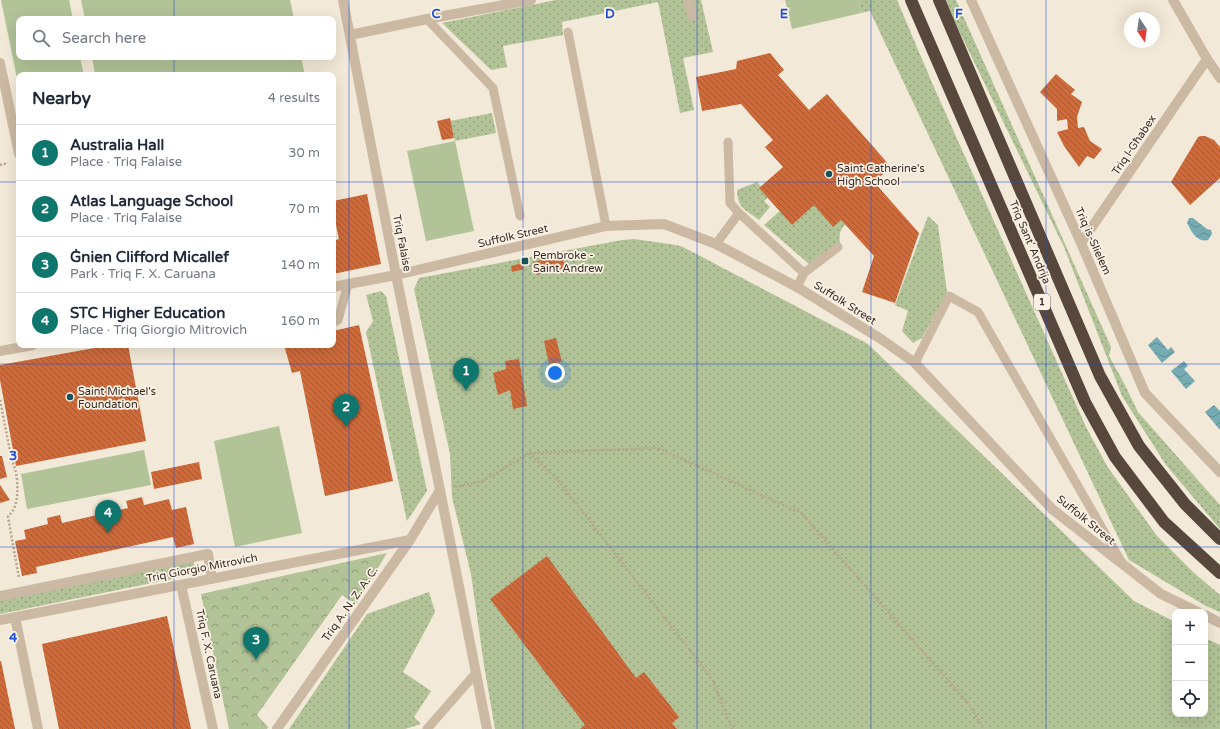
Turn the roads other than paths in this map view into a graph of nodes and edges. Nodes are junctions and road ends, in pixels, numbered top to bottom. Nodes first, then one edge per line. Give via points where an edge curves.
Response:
1 (343, 0) edge
2 (531, 0) edge
3 (689, 0) edge
4 (911, 0) edge
5 (939, 0) edge
6 (971, 0) edge
7 (1173, 0) edge
8 (692, 16) dead end
9 (427, 19) junction
10 (568, 32) dead end
11 (350, 35) junction
12 (1207, 59) junction
13 (0, 63) edge
14 (1220, 78) edge
15 (16, 140) edge
16 (728, 142) dead end
17 (739, 212) junction
18 (520, 216) dead end
19 (606, 226) junction
20 (1081, 243) junction
21 (716, 244) junction
22 (838, 247) dead end
23 (804, 273) junction
24 (396, 274) junction
25 (348, 284) junction
26 (336, 286) edge
27 (797, 287) junction
28 (336, 321) edge
29 (16, 348) edge
30 (0, 351) edge
31 (915, 363) junction
32 (1220, 472) edge
33 (440, 490) junction
34 (1220, 539) edge
35 (410, 540) junction
36 (1125, 567) junction
37 (1220, 573) edge
38 (212, 579) junction
39 (182, 585) junction
40 (0, 596) edge
41 (1192, 609) edge
42 (15, 617) junction
43 (1208, 617) edge
44 (0, 620) edge
45 (1220, 622) edge
46 (476, 673) junction
47 (38, 729) edge
48 (213, 729) edge
49 (277, 729) edge
50 (427, 729) edge
51 (487, 729) edge

1 - 11 street, Triq Falaise
2 - 9 street
3 - 8 street
4 - 37 highway, Triq Sant' Andrija / 1 via 1085,402 1115,457 1164,522
5 - 34 highway, Triq Sant' Andrija / 1 via 1100,376 1139,446 1186,504
6 - 20 street, Triq is-Slielem
7 - 12 street
9 - 11 street
9 - 18 lane via 493,88
10 - 19 lane
11 - 24 street, Triq Falaise
12 - 14 street
12 - 20 street, Triq l-Għabex
13 - 15 street
16 - 17 lane via 730,203
17 - 21 lane
17 - 23 lane
19 - 21 street, Suffolk Street via 664,224
19 - 24 street, Suffolk Street
20 - 32 street, Triq is-Slielem via 1146,393
21 - 27 street, Suffolk Street
22 - 23 lane
23 - 27 lane
24 - 25 street, Suffolk Street
24 - 33 street, Triq Falaise
25 - 26 street, Suffolk Street
25 - 28 lane
27 - 31 street, Suffolk Street
29 - 30 street
31 - 36 street, Suffolk Street via 1052,509
31 - 36 lane via 949,296 978,312
33 - 35 street, Triq A. N. Z. A. C.
33 - 46 street, Triq Falaise
35 - 38 street, Triq Giorgio Mitrovich
35 - 49 street, Triq A. N. Z. A. C.
36 - 41 street, Suffolk Street via 1161,594
38 - 39 street, Triq Giorgio Mitrovich
38 - 40 street via 208,554
39 - 42 street, Triq Giorgio Mitrovich
39 - 48 street, Triq F. X. Caruana
42 - 44 street, Triq Giorgio Mitrovich
42 - 47 street
43 - 45 street
46 - 50 lane
46 - 51 street, Triq Falaise

